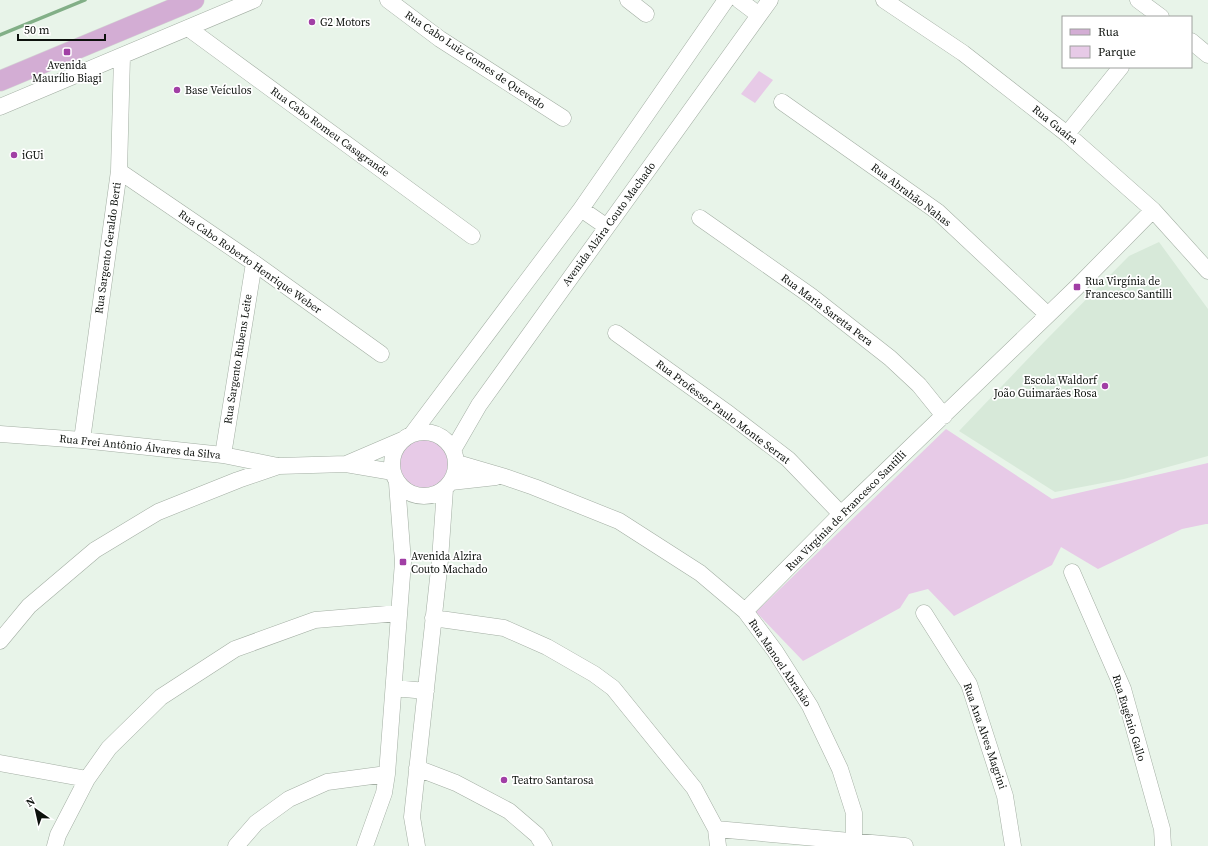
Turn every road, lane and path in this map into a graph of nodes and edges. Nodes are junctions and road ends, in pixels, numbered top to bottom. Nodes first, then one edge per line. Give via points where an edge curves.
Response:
1 (194, 0) edge
2 (254, 0) edge
3 (388, 0) edge
4 (628, 0) edge
5 (726, 0) edge
6 (739, 0) edge
7 (770, 0) edge
8 (884, 0) edge
9 (1138, 0) edge
10 (646, 14) dead end
11 (759, 15) junction
12 (1160, 16) edge
13 (188, 28) junction
14 (1192, 42) edge
15 (1208, 55) edge
16 (122, 56) junction
17 (1120, 68) edge
18 (0, 81) edge
19 (782, 102) dead end
20 (0, 107) edge
21 (563, 118) dead end
22 (1067, 134) junction
23 (118, 171) junction
24 (582, 209) junction
25 (1153, 210) junction
26 (700, 218) dead end
27 (607, 227) junction
28 (472, 236) dead end
29 (254, 262) junction
30 (1208, 271) edge
31 (1048, 315) junction
32 (616, 333) dead end
33 (381, 354) dead end
34 (944, 416) junction
35 (0, 434) edge
36 (407, 437) junction
37 (82, 440) junction
38 (223, 455) junction
39 (455, 456) junction
40 (346, 464) junction
41 (280, 466) junction
42 (395, 477) junction
43 (505, 477) junction
44 (448, 486) junction
45 (841, 514) junction
46 (1072, 572) dead end
47 (745, 611) junction
48 (924, 612) dead end
49 (399, 613) junction
50 (433, 618) junction
51 (0, 640) edge
52 (394, 688) junction
53 (426, 691) junction
54 (0, 763) edge
55 (417, 768) junction
56 (387, 774) junction
57 (87, 779) junction
58 (716, 829) junction
59 (854, 841) junction
60 (55, 846) edge
61 (236, 846) edge
62 (365, 846) edge
63 (417, 846) edge
64 (544, 846) edge
65 (718, 846) edge
66 (905, 846) edge
67 (1013, 846) edge
68 (1163, 846) edge

1 - 18 main road
2 - 13 street
3 - 21 street, Rua Cabo Luiz Gomes de Quevedo via 440,39
4 - 10 street
5 - 24 street
6 - 11 street
7 - 11 street, Avenida Alzira Couto Machado
8 - 22 street, Rua Guaíra via 964,53
9 - 12 street
11 - 27 street, Avenida Alzira Couto Machado
13 - 16 street
13 - 28 street, Rua Cabo Romeu Casagrande
14 - 15 street
16 - 20 street
16 - 23 street, Rua Sargento Geraldo Berti
17 - 22 street
19 - 31 street, Rua Abrahão Nahas via 938,212
22 - 25 street, Rua Guaíra
23 - 29 street, Rua Cabo Roberto Henrique Weber
23 - 37 street, Rua Sargento Geraldo Berti
24 - 27 street
24 - 36 street
25 - 30 street, Rua Guaíra
25 - 31 street, Rua Virgínia de Francesco Santilli
26 - 34 street, Rua Maria Saretta Pera via 811,296 890,358 919,385
27 - 39 street, Avenida Alzira Couto Machado via 479,405
29 - 33 street, Rua Cabo Roberto Henrique Weber
29 - 38 street, Rua Sargento Rubens Leite
31 - 34 street, Rua Virgínia de Francesco Santilli
32 - 45 street, Rua Professor Paulo Monte Serrat via 788,459
34 - 45 street, Rua Virgínia de Francesco Santilli
35 - 37 street, Rua Frei Antônio Álvares da Silva
36 - 39 street via 422,432 440,436 448,442
36 - 40 street
36 - 42 street via 393,455
37 - 38 street, Rua Frei Antônio Álvares da Silva
38 - 41 street, Rua Frei Antônio Álvares da Silva
39 - 43 street, Rua Manoel Abrahão
39 - 44 street via 455,475
40 - 41 street
40 - 42 street
41 - 51 street via 158,512 95,550 29,606
42 - 44 street via 407,492 420,496 433,496
42 - 49 street via 403,562
43 - 44 street, Rua Manoel Abrahão
43 - 47 street, Rua Manoel Abrahão via 619,521 700,573
44 - 50 street
45 - 47 street, Rua Virgínia de Francesco Santilli
46 - 68 street, Rua Eugênio Gallo via 1123,689 1162,829
47 - 59 street, Rua Manoel Abrahão via 775,650 810,706 840,769 854,813
48 - 67 street, Rua Ana Alves Magrini via 969,684 1005,796
49 - 52 street
49 - 57 street via 315,620 235,649 161,697 109,748
50 - 53 street
50 - 58 street via 504,628 547,647 613,688 694,788
52 - 53 street
52 - 56 street
53 - 55 street
54 - 57 street
55 - 63 street via 412,817
55 - 64 street via 456,783 509,811 537,835
56 - 61 street via 327,782 289,800 256,823
56 - 62 street via 384,793
57 - 60 street via 58,835
58 - 59 street
58 - 65 street
59 - 66 street

